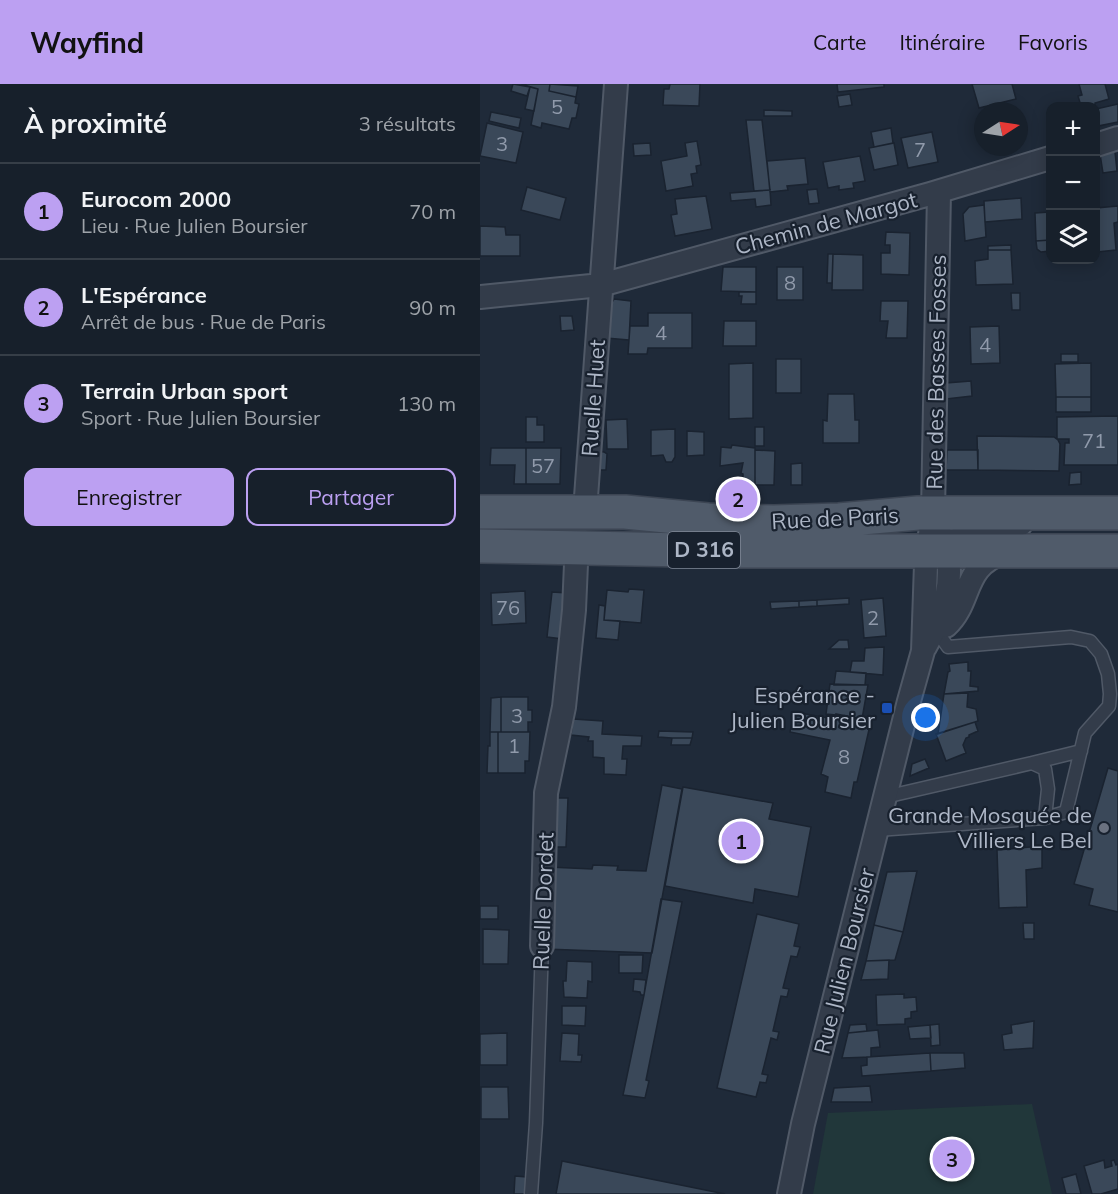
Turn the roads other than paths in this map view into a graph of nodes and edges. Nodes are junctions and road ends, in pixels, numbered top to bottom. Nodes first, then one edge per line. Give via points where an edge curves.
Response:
1 (616, 84) edge
2 (1118, 138) edge
3 (1100, 143) edge
4 (1046, 159) edge
5 (939, 192) junction
6 (602, 285) junction
7 (480, 297) edge
8 (579, 503) junction
9 (480, 512) edge
10 (933, 513) junction
11 (1118, 513) edge
12 (1044, 514) junction
13 (483, 546) edge
14 (579, 548) junction
15 (1008, 551) junction
16 (1118, 551) edge
17 (936, 552) junction
18 (929, 642) junction
19 (1081, 751) junction
20 (1032, 763) junction
21 (885, 797) junction
22 (1045, 818) junction
23 (877, 830) junction
24 (542, 946) joint
25 (531, 1194) edge
26 (789, 1194) edge

1 - 6 street, Ruelle Huet
2 - 3 street
4 - 5 street, Chemin de Margot
5 - 6 street, Chemin de Margot
5 - 10 street, Rue des Basses Fosses
6 - 7 street, Chemin de Margot
6 - 8 street, Ruelle Huet
8 - 9 main road, Rue de Paris / D 316
8 - 10 main road, Rue de Paris / D 316 via 625,512 774,522
8 - 13 street via 528,532
10 - 12 main road, Rue de Paris / D 316
10 - 17 street, Rue des Basses Fosses
11 - 12 main road, Rue de Paris / D 316
12 - 17 street via 1021,524 974,533
13 - 14 main road, Rue de Paris / D 316
14 - 17 main road, Rue de Paris / D 316
14 - 24 street, Ruelle Dordet via 564,707 546,793
15 - 16 main road, Rue de Paris / D 316
15 - 17 main road, Rue de Paris / D 316
15 - 18 street via 982,565 969,583 954,619
17 - 18 street, Rue des Basses Fosses via 950,578 940,620
18 - 19 lane via 948,647 1071,637 1090,641 1101,654 1110,694 1109,706 1085,733
18 - 21 street, Rue Julien Boursier
19 - 20 lane
19 - 22 lane via 1066,812
20 - 21 lane
20 - 22 lane via 1046,769
21 - 23 street, Rue Julien Boursier
22 - 23 lane
23 - 26 street, Rue Julien Boursier
24 - 25 lane, Ruelle Dordet

